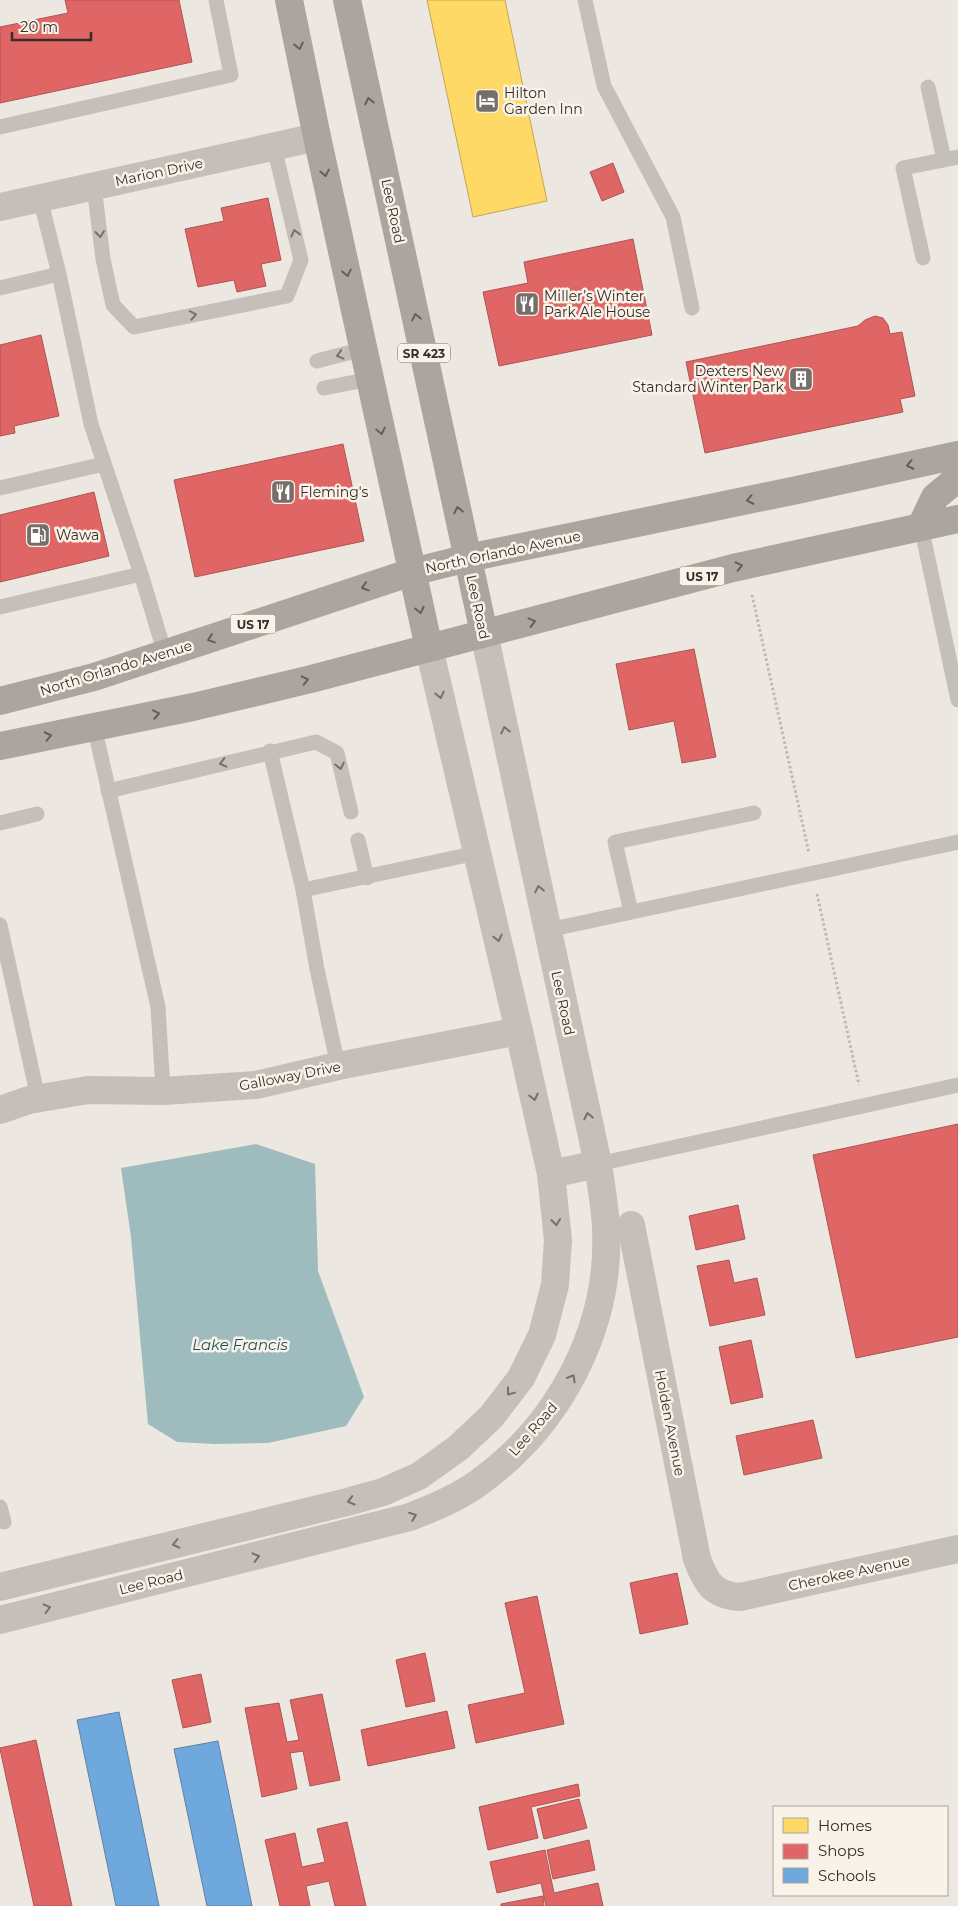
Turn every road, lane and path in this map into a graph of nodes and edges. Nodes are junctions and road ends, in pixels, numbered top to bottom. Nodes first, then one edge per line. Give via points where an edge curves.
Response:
1 (216, 0) edge
2 (289, 0) edge
3 (347, 0) edge
4 (585, 0) edge
5 (928, 87) dead end
6 (0, 127) edge
7 (317, 138) junction
8 (274, 147) junction
9 (951, 158) edge
10 (94, 186) junction
11 (40, 198) junction
12 (0, 207) edge
13 (923, 258) dead end
14 (59, 274) junction
15 (0, 288) edge
16 (692, 308) dead end
17 (363, 349) junction
18 (316, 361) dead end
19 (370, 379) junction
20 (324, 388) dead end
21 (958, 455) edge
22 (104, 464) junction
23 (958, 478) edge
24 (0, 488) edge
25 (958, 518) edge
26 (921, 526) junction
27 (468, 558) junction
28 (412, 572) junction
29 (141, 574) junction
30 (0, 607) edge
31 (484, 633) junction
32 (429, 648) junction
33 (165, 654) junction
34 (958, 700) edge
35 (0, 701) edge
36 (94, 726) junction
37 (0, 746) edge
38 (270, 751) junction
39 (108, 791) junction
40 (351, 812) dead end
41 (754, 813) dead end
42 (37, 814) dead end
43 (0, 823) edge
44 (358, 840) dead end
45 (958, 842) edge
46 (478, 853) junction
47 (367, 878) junction
48 (303, 890) junction
49 (631, 912) junction
50 (0, 925) edge
51 (548, 930) junction
52 (519, 1031) junction
53 (338, 1066) junction
54 (958, 1085) edge
55 (163, 1091) junction
56 (38, 1098) junction
57 (0, 1110) edge
58 (598, 1164) junction
59 (551, 1174) junction
60 (631, 1225) dead end
61 (0, 1507) edge
62 (4, 1522) dead end
63 (213, 1535) junction
64 (958, 1549) edge
65 (221, 1565) junction
66 (0, 1587) edge
67 (740, 1597) joint
68 (0, 1620) edge

1 - 6 lane via 231,75
2 -> 7 main road
27 -> 3 main road, Lee Road / SR 423
4 - 16 lane via 604,86 673,217
5 - 9 lane
7 - 8 street, Marion Drive
7 -> 17 main road
8 - 10 street, Marion Drive
10 -> 8 lane via 103,259 113,305 134,327 287,296 301,260
9 - 13 lane via 903,168
10 - 11 street, Marion Drive
11 - 12 street, Marion Drive
11 - 14 lane
14 - 15 lane
14 - 22 lane via 91,424
17 -> 18 lane
17 - 19 main road
19 - 20 lane
19 -> 28 main road
21 -> 27 main road, North Orlando Avenue / US 17
22 - 24 lane
22 - 29 lane
23 - 26 main road via 934,497
25 - 26 main road, US 17
31 -> 26 main road, US 17 via 733,568
26 - 34 lane
27 - 28 main road, North Orlando Avenue / US 17
27 - 31 main road, Lee Road / SR 423
28 -> 32 main road
28 -> 33 main road, North Orlando Avenue / US 17
29 - 30 lane
29 - 33 lane
31 - 32 main road, US 17
51 -> 31 street, Lee Road
36 -> 32 main road, US 17 via 202,705
32 -> 46 street
33 - 35 main road, North Orlando Avenue / US 17 via 94,677
37 -> 36 main road, US 17
36 - 39 lane
38 -> 39 lane
38 -> 40 lane via 316,742 337,753
38 - 48 lane
39 - 55 lane via 158,1007
41 - 49 lane via 615,842
42 - 43 lane
44 - 47 lane
45 - 49 lane
46 - 47 lane
46 -> 52 street
47 - 48 lane
48 - 53 lane
49 - 51 lane
50 - 56 lane
58 -> 51 street, Lee Road
52 - 53 street, Galloway Drive
52 -> 59 street
53 - 55 street, Galloway Drive via 256,1085
54 - 58 lane
55 - 56 street, Galloway Drive via 88,1090
56 - 57 street, Galloway Drive
58 - 59 street
65 -> 58 street, Lee Road via 410,1517 450,1500 481,1481 521,1446 552,1411 575,1372 594,1329 604,1274 606,1229
59 -> 63 street via 558,1240 555,1285 542,1335 521,1378 491,1418 458,1448 419,1476 383,1492
60 - 67 street, Holden Avenue via 697,1559 704,1577 715,1590
61 - 62 lane
63 - 65 street
63 -> 66 street
64 - 67 street, Cherokee Avenue
68 -> 65 street, Lee Road

